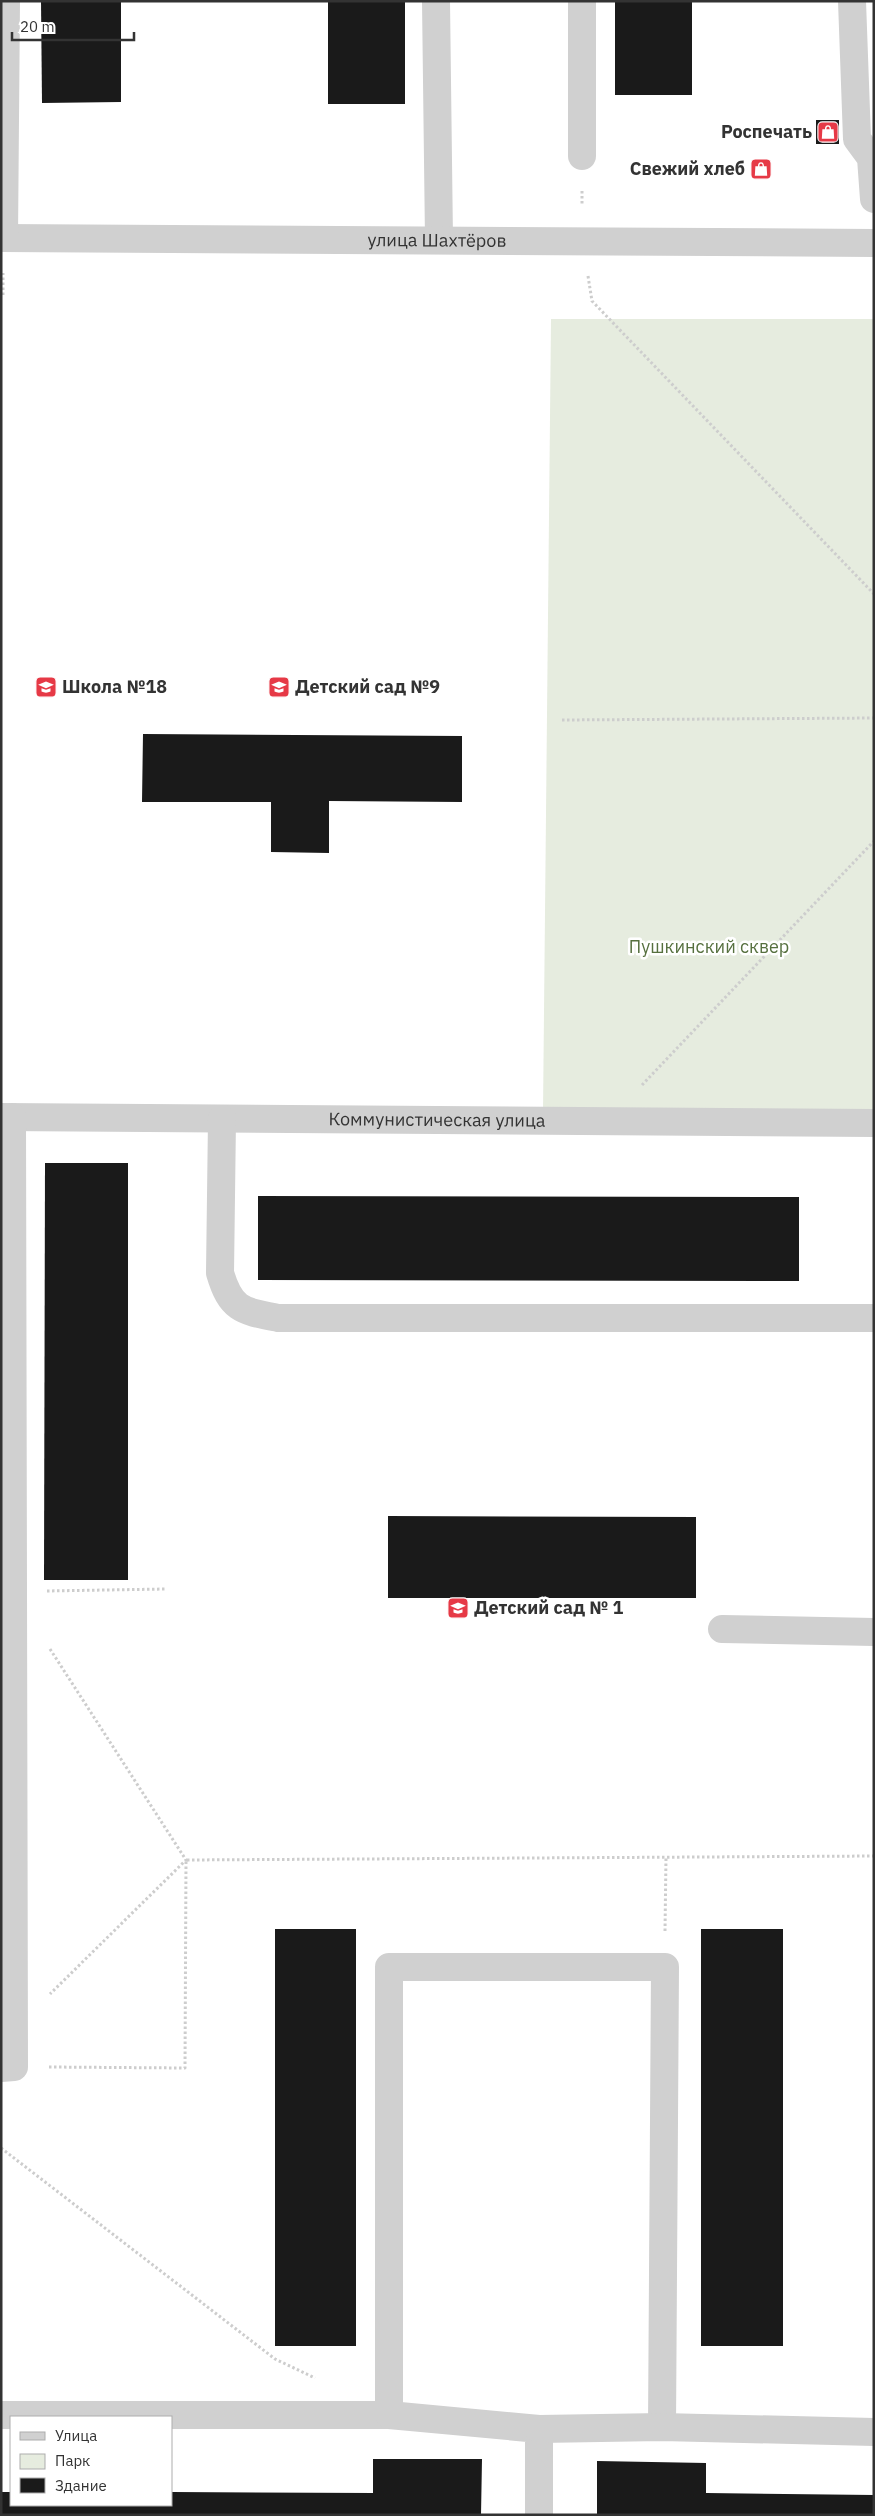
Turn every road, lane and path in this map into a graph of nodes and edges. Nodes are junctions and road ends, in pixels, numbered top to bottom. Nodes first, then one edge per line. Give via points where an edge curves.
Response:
1 (6, 1) edge
2 (436, 1) edge
3 (582, 1) edge
4 (852, 1) edge
5 (582, 156) joint
6 (874, 199) edge
7 (2, 238) edge
8 (439, 240) junction
9 (582, 241) junction
10 (874, 243) edge
11 (874, 594) edge
12 (874, 718) edge
13 (562, 720) dead end
14 (874, 841) edge
15 (7, 1117) edge
16 (222, 1118) junction
17 (602, 1121) junction
18 (874, 1123) edge
19 (874, 1318) edge
20 (165, 1590) dead end
21 (13, 1592) junction
22 (722, 1629) dead end
23 (874, 1632) edge
24 (45, 1642) dead end
25 (874, 1856) edge
26 (666, 1857) junction
27 (186, 1860) junction
28 (665, 1967) junction
29 (13, 2030) junction
30 (8, 2067) edge
31 (1, 2148) edge
32 (319, 2380) dead end
33 (1, 2415) edge
34 (389, 2415) junction
35 (662, 2427) junction
36 (539, 2429) junction
37 (874, 2432) edge
38 (539, 2515) edge

1 - 7 street
2 - 8 street
3 - 5 street
4 - 6 street via 857,139 871,158
5 - 9 path
7 - 8 street, улица Шахтёров
8 - 9 street, улица Шахтёров
9 - 10 street, улица Шахтёров
9 - 11 path via 592,301
12 - 13 path
14 - 17 path via 640,1087
15 - 16 street, Коммунистическая улица
15 - 21 street
16 - 17 street, Коммунистическая улица
16 - 19 street via 220,1273 226,1292 238,1307 254,1313 278,1318
17 - 18 street, Коммунистическая улица
20 - 21 path
21 - 29 street
22 - 23 street
24 - 27 path
25 - 26 path
26 - 27 path
26 - 28 path
27 - 29 path
27 - 30 path via 185,2068
28 - 34 street via 389,1967
28 - 35 street
29 - 30 street
31 - 32 path via 275,2359
33 - 34 street
34 - 36 street
35 - 36 street
35 - 37 street
36 - 38 street

